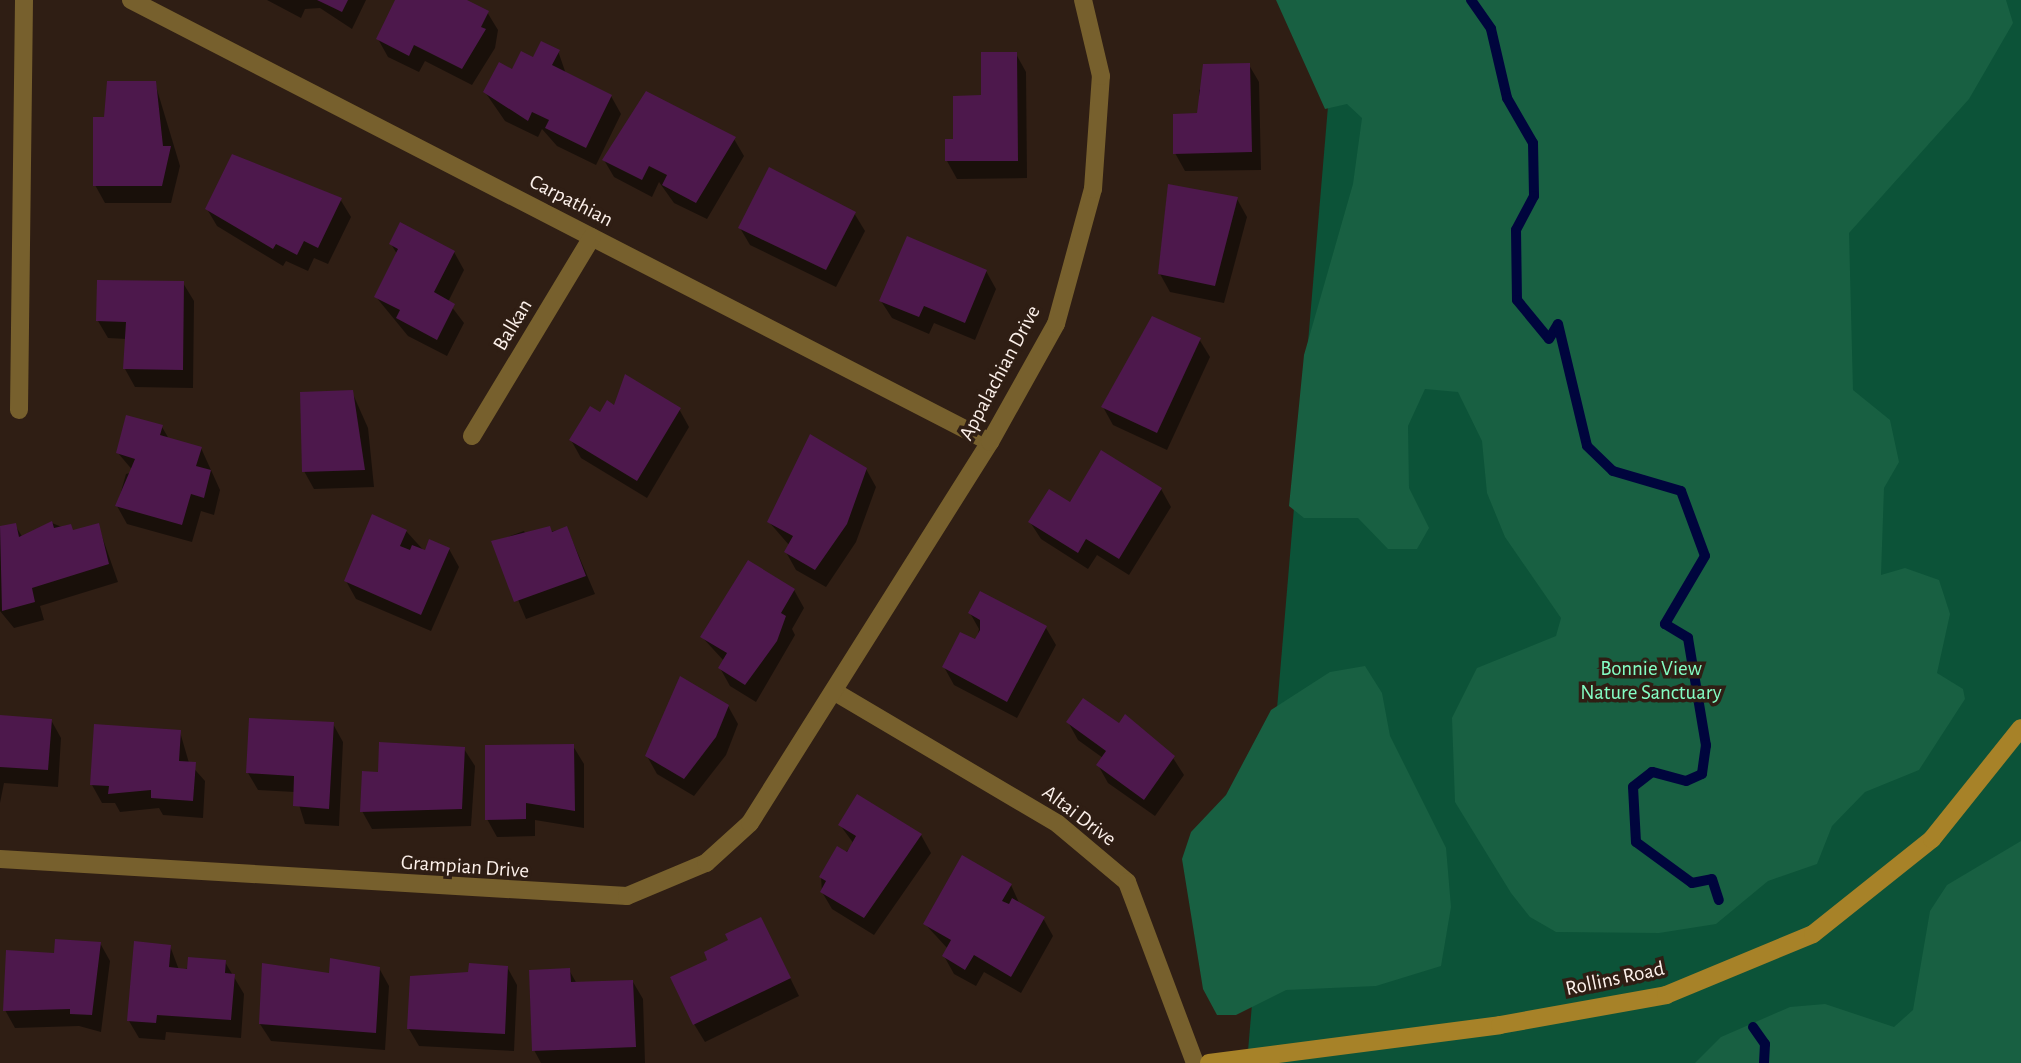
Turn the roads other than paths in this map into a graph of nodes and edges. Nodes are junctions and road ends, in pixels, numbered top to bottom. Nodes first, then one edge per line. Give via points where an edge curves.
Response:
1 (24, 0) edge
2 (131, 0) edge
3 (1083, 0) edge
4 (592, 237) junction
5 (19, 410) dead end
6 (472, 436) dead end
7 (990, 442) junction
8 (835, 692) junction
9 (2021, 728) edge
10 (0, 859) edge
11 (1195, 1063) edge
12 (1209, 1063) edge

1 - 5 street
2 - 4 street, Carpathian
3 - 7 street, Appalachian Drive via 1101,76 1093,190 1056,324
4 - 6 street, Balkan
4 - 7 street, Carpathian
7 - 8 street, Appalachian Drive
8 - 10 street, Grampian Drive via 750,823 706,863 627,896
8 - 11 street, Altai Drive via 1058,824 1127,883
9 - 12 street, Rollins Road via 1933,839 1812,934 1666,995 1500,1025

